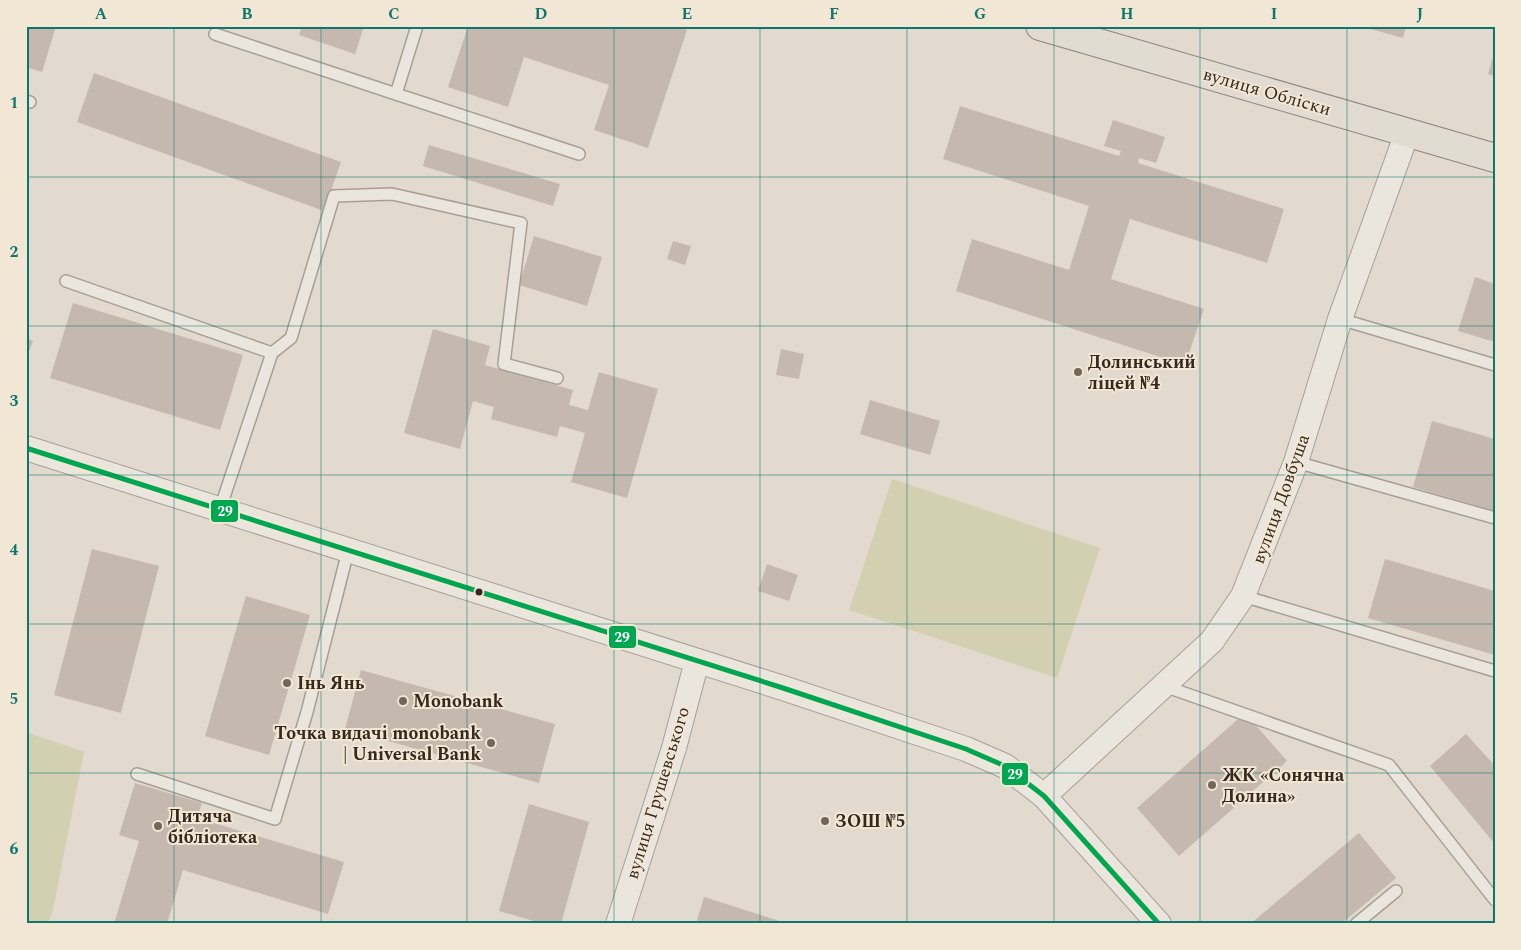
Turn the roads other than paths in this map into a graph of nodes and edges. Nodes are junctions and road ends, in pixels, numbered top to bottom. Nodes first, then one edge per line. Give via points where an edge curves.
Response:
1 (417, 26) edge
2 (1040, 26) edge
3 (215, 34) dead end
4 (396, 94) junction
5 (1407, 133) junction
6 (579, 154) dead end
7 (1495, 158) edge
8 (66, 281) dead end
9 (1340, 319) junction
10 (272, 352) junction
11 (1495, 365) edge
12 (557, 378) dead end
13 (26, 448) edge
14 (1296, 462) junction
15 (220, 510) junction
16 (1495, 518) edge
17 (348, 551) junction
18 (1243, 596) junction
19 (697, 661) junction
20 (1495, 671) edge
21 (1164, 686) junction
22 (137, 774) dead end
23 (1044, 796) junction
24 (1396, 891) dead end
25 (1495, 900) edge
26 (618, 924) edge
27 (1159, 924) edge
28 (1356, 924) edge

1 - 4 lane
2 - 5 main road, вулиця Обліски
3 - 4 lane
4 - 6 lane
5 - 7 main road, вулиця Обліски
5 - 9 street, вулиця Довбуша
8 - 10 lane
9 - 11 lane
9 - 14 street, вулиця Довбуша
10 - 12 lane via 291,338 334,196 392,194 521,224 504,364
10 - 15 lane
13 - 15 street
14 - 16 lane
14 - 18 street, вулиця Довбуша
15 - 17 street
17 - 19 street
17 - 22 lane via 307,712 275,819
18 - 20 lane
18 - 21 street, вулиця Довбуша via 1212,641
19 - 23 street via 966,749 1005,766
19 - 26 street, вулиця Грушевського via 674,748
21 - 23 street, вулиця Довбуша
21 - 25 lane via 1389,765
23 - 27 street
24 - 28 lane

